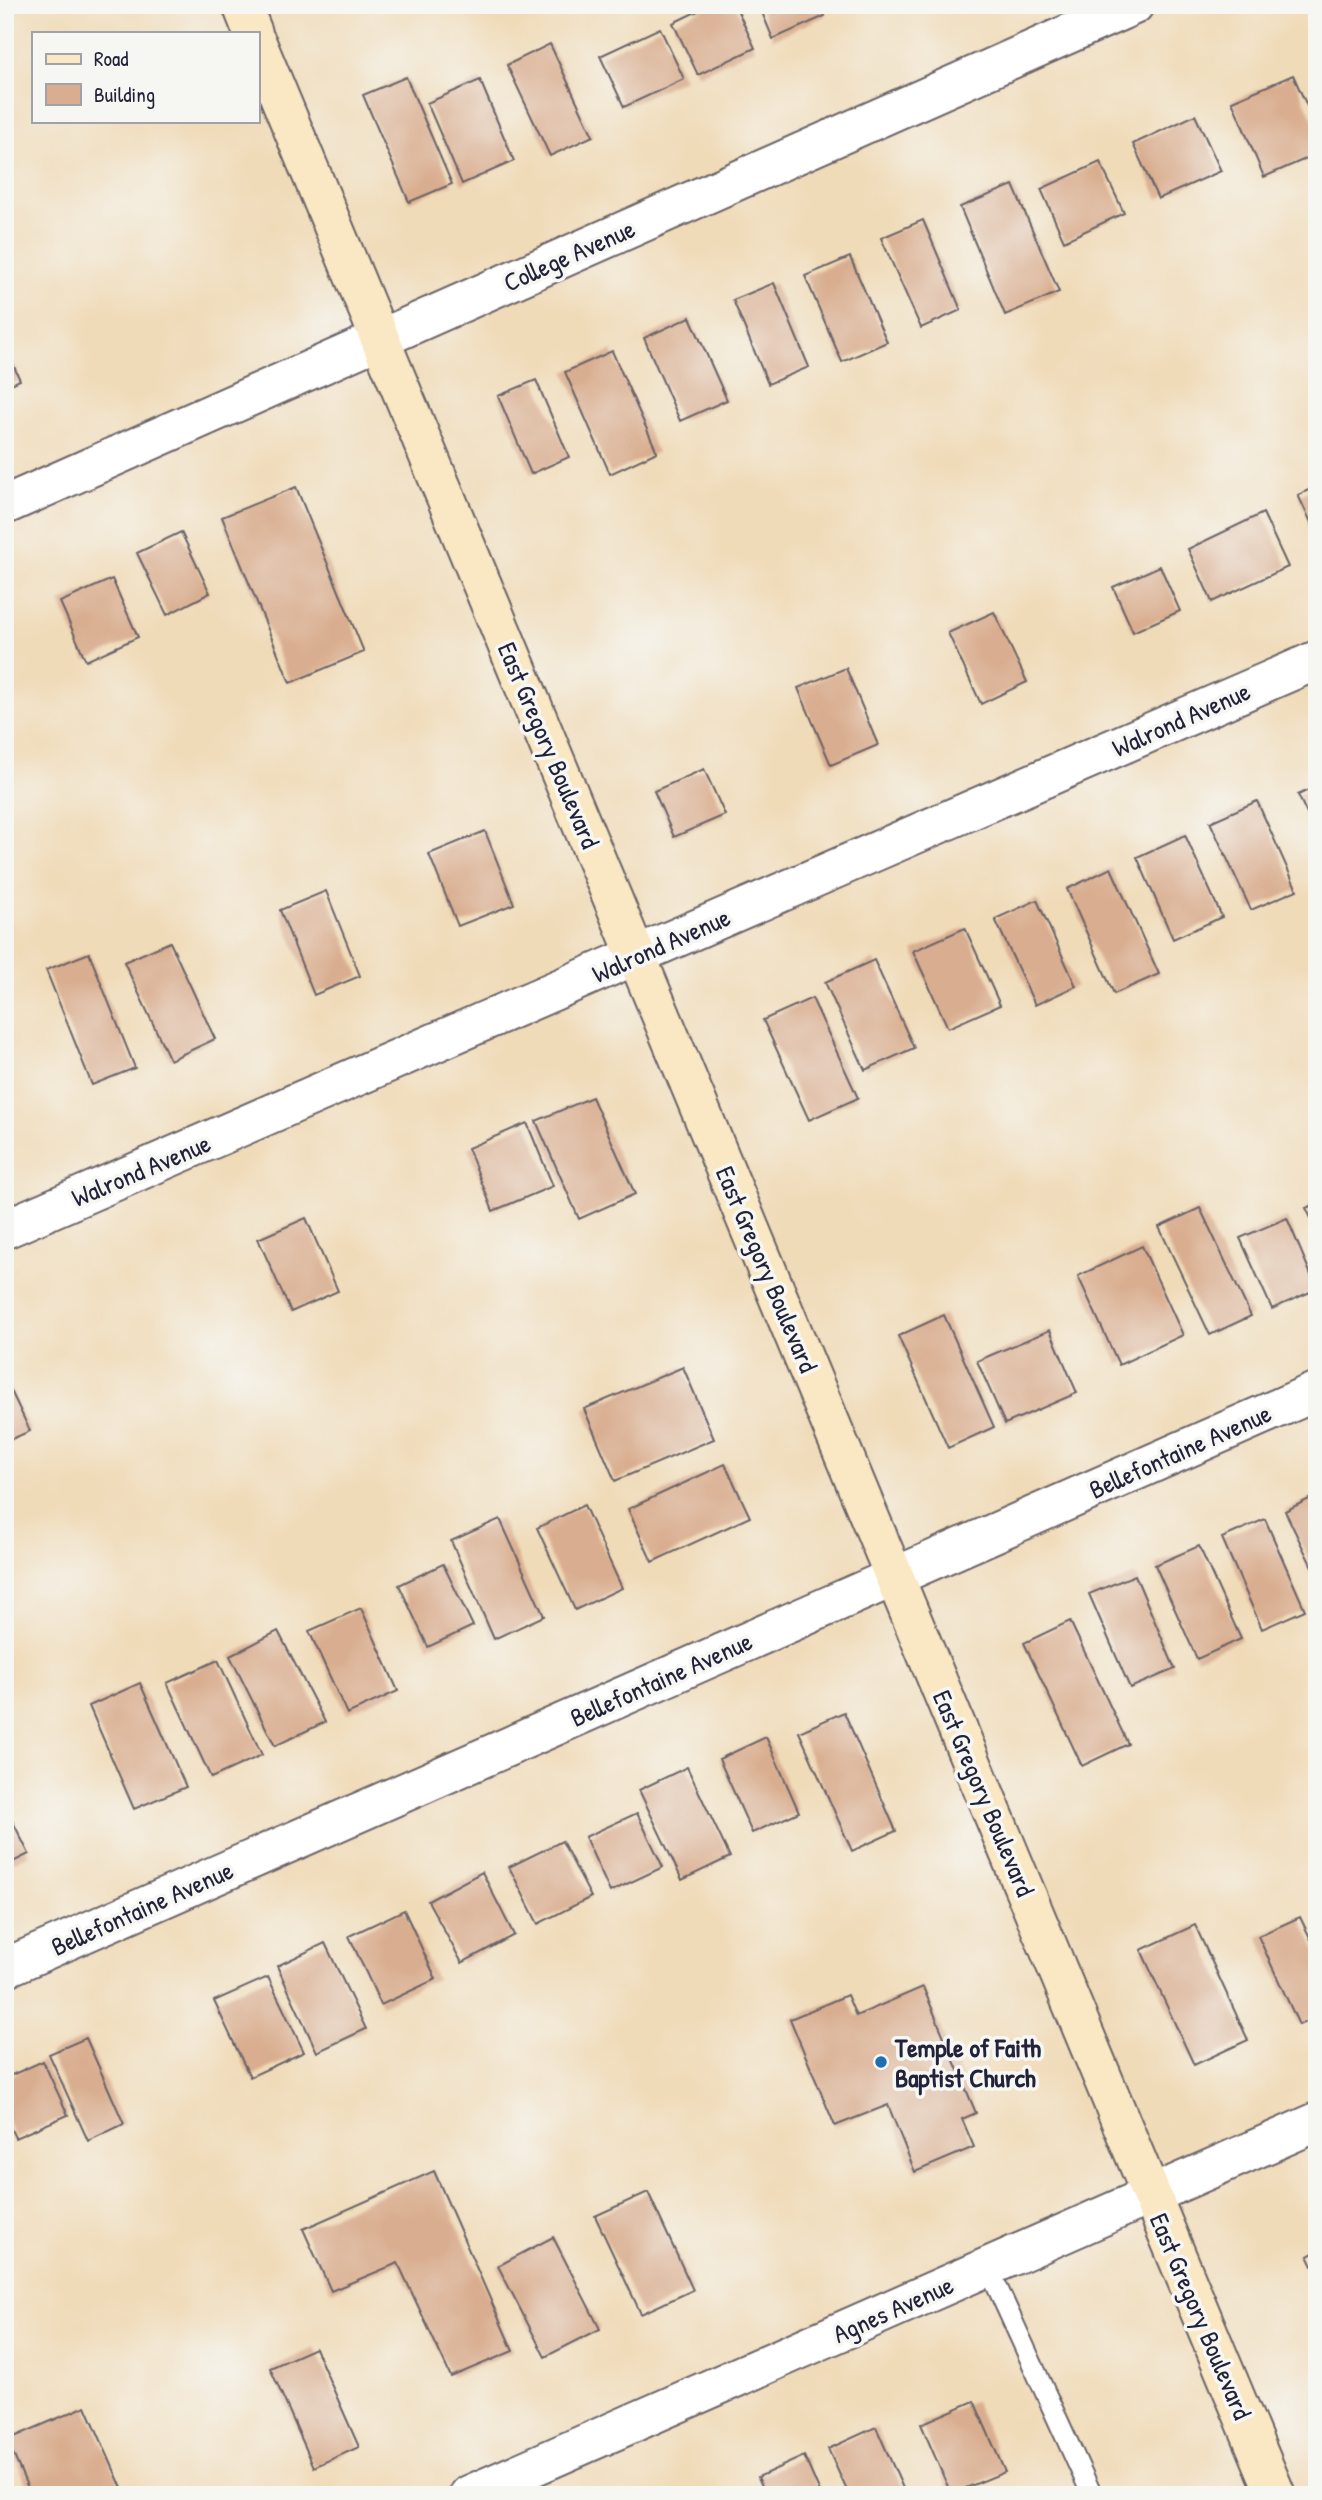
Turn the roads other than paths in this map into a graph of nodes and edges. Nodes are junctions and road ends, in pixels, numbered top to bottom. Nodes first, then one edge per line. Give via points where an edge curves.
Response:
1 (242, 5) edge
2 (1134, 5) edge
3 (253, 32) edge
4 (259, 48) edge
5 (381, 339) junction
6 (5, 505) edge
7 (1317, 660) edge
8 (636, 956) junction
9 (5, 1229) edge
10 (1317, 1391) edge
11 (894, 1577) junction
12 (5, 1968) edge
13 (1317, 2122) edge
14 (1151, 2196) junction
15 (988, 2267) junction
16 (469, 2495) edge
17 (1092, 2495) edge
18 (1276, 2495) edge

1 - 3 main road
2 - 5 street, College Avenue
4 - 5 main road, East Gregory Boulevard
5 - 6 street, College Avenue
5 - 8 main road, East Gregory Boulevard
7 - 8 street, Walrond Avenue
8 - 9 street, Walrond Avenue
8 - 11 main road, East Gregory Boulevard
10 - 11 street, Bellefontaine Avenue
11 - 12 street, Bellefontaine Avenue
11 - 14 main road, East Gregory Boulevard
13 - 14 street, Agnes Avenue
14 - 15 street, Agnes Avenue
14 - 18 main road, East Gregory Boulevard
15 - 16 street, Agnes Avenue
15 - 17 lane

